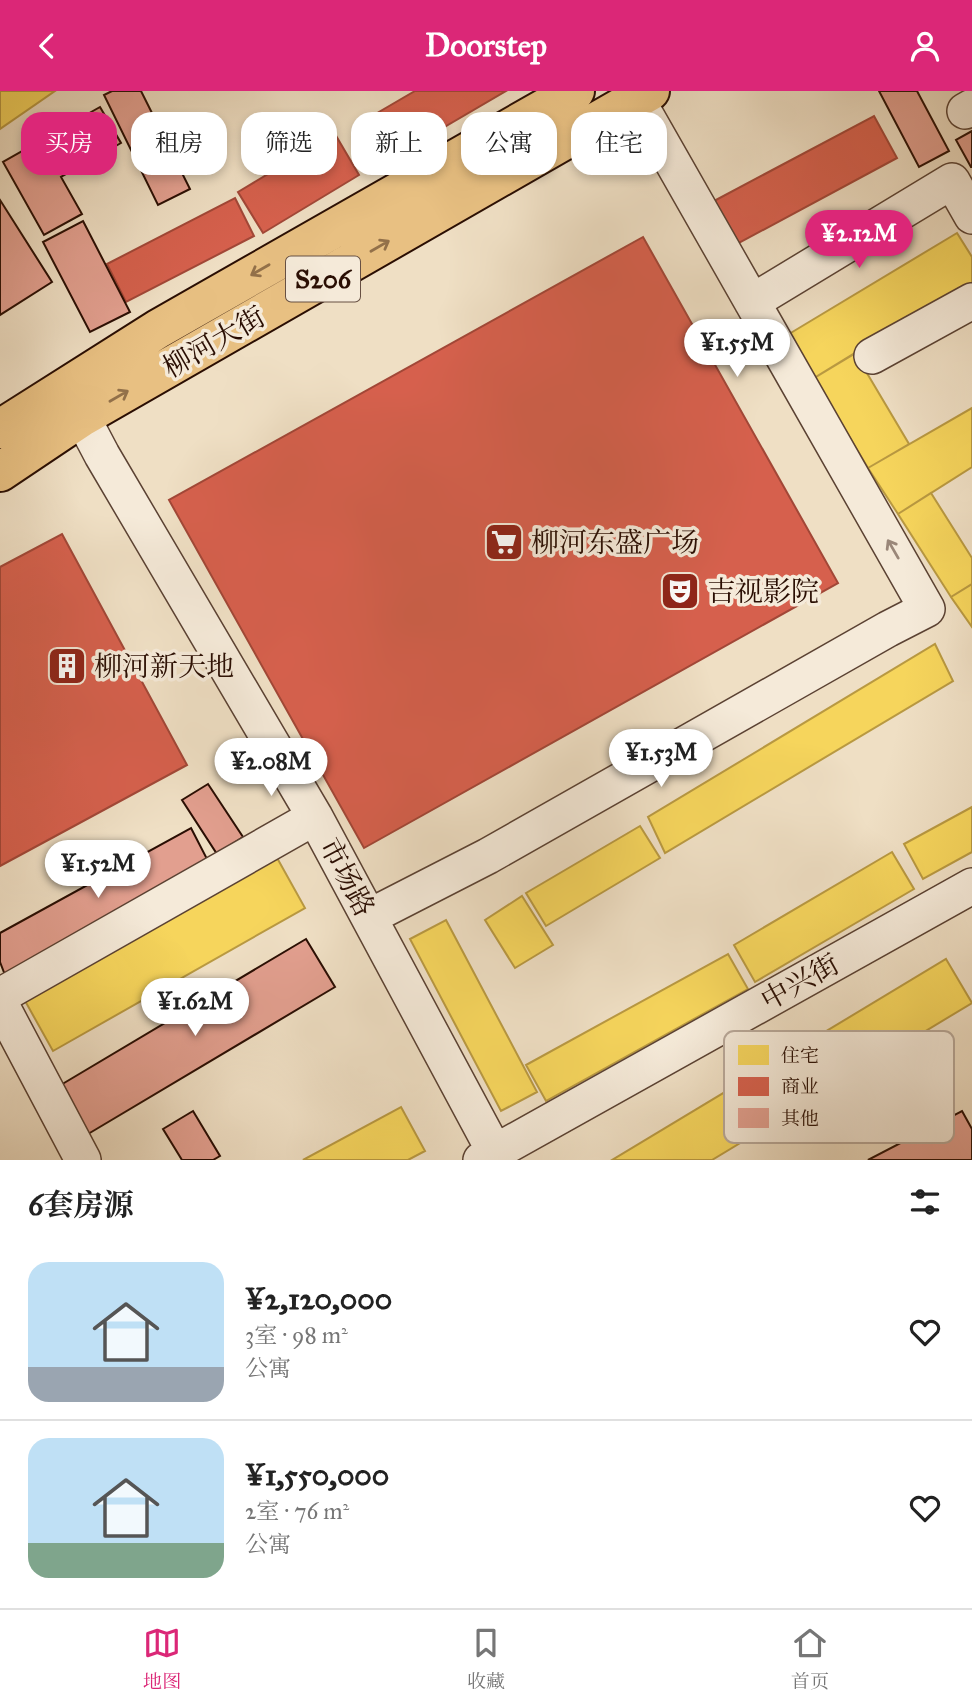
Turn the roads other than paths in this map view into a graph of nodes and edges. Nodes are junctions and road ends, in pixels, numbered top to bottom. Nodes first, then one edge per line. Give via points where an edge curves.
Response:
1 (575, 91) edge
2 (634, 100) edge
3 (972, 216) edge
4 (972, 301) edge
5 (752, 302) junction
6 (872, 356) dead end
7 (82, 417) junction
8 (0, 429) edge
9 (0, 472) edge
10 (916, 614) junction
11 (315, 817) junction
12 (972, 886) edge
13 (369, 917) junction
14 (0, 996) edge
15 (0, 1003) edge
16 (492, 1157) edge
17 (83, 1160) edge

1 -> 8 main road, 柳河大街 / S206 via 158,328
2 - 5 street
7 -> 2 main road, 柳河大街 / S206
2 - 10 street
3 - 5 street via 952,181
4 - 6 street
10 -> 5 street
7 - 9 main road, 柳河大街 / S206
7 - 11 street, 市场路
10 - 13 street via 488,856
11 - 13 street, 市场路
11 - 14 street
12 - 16 street, 中兴街
13 - 16 street, 市场路
15 - 17 street

